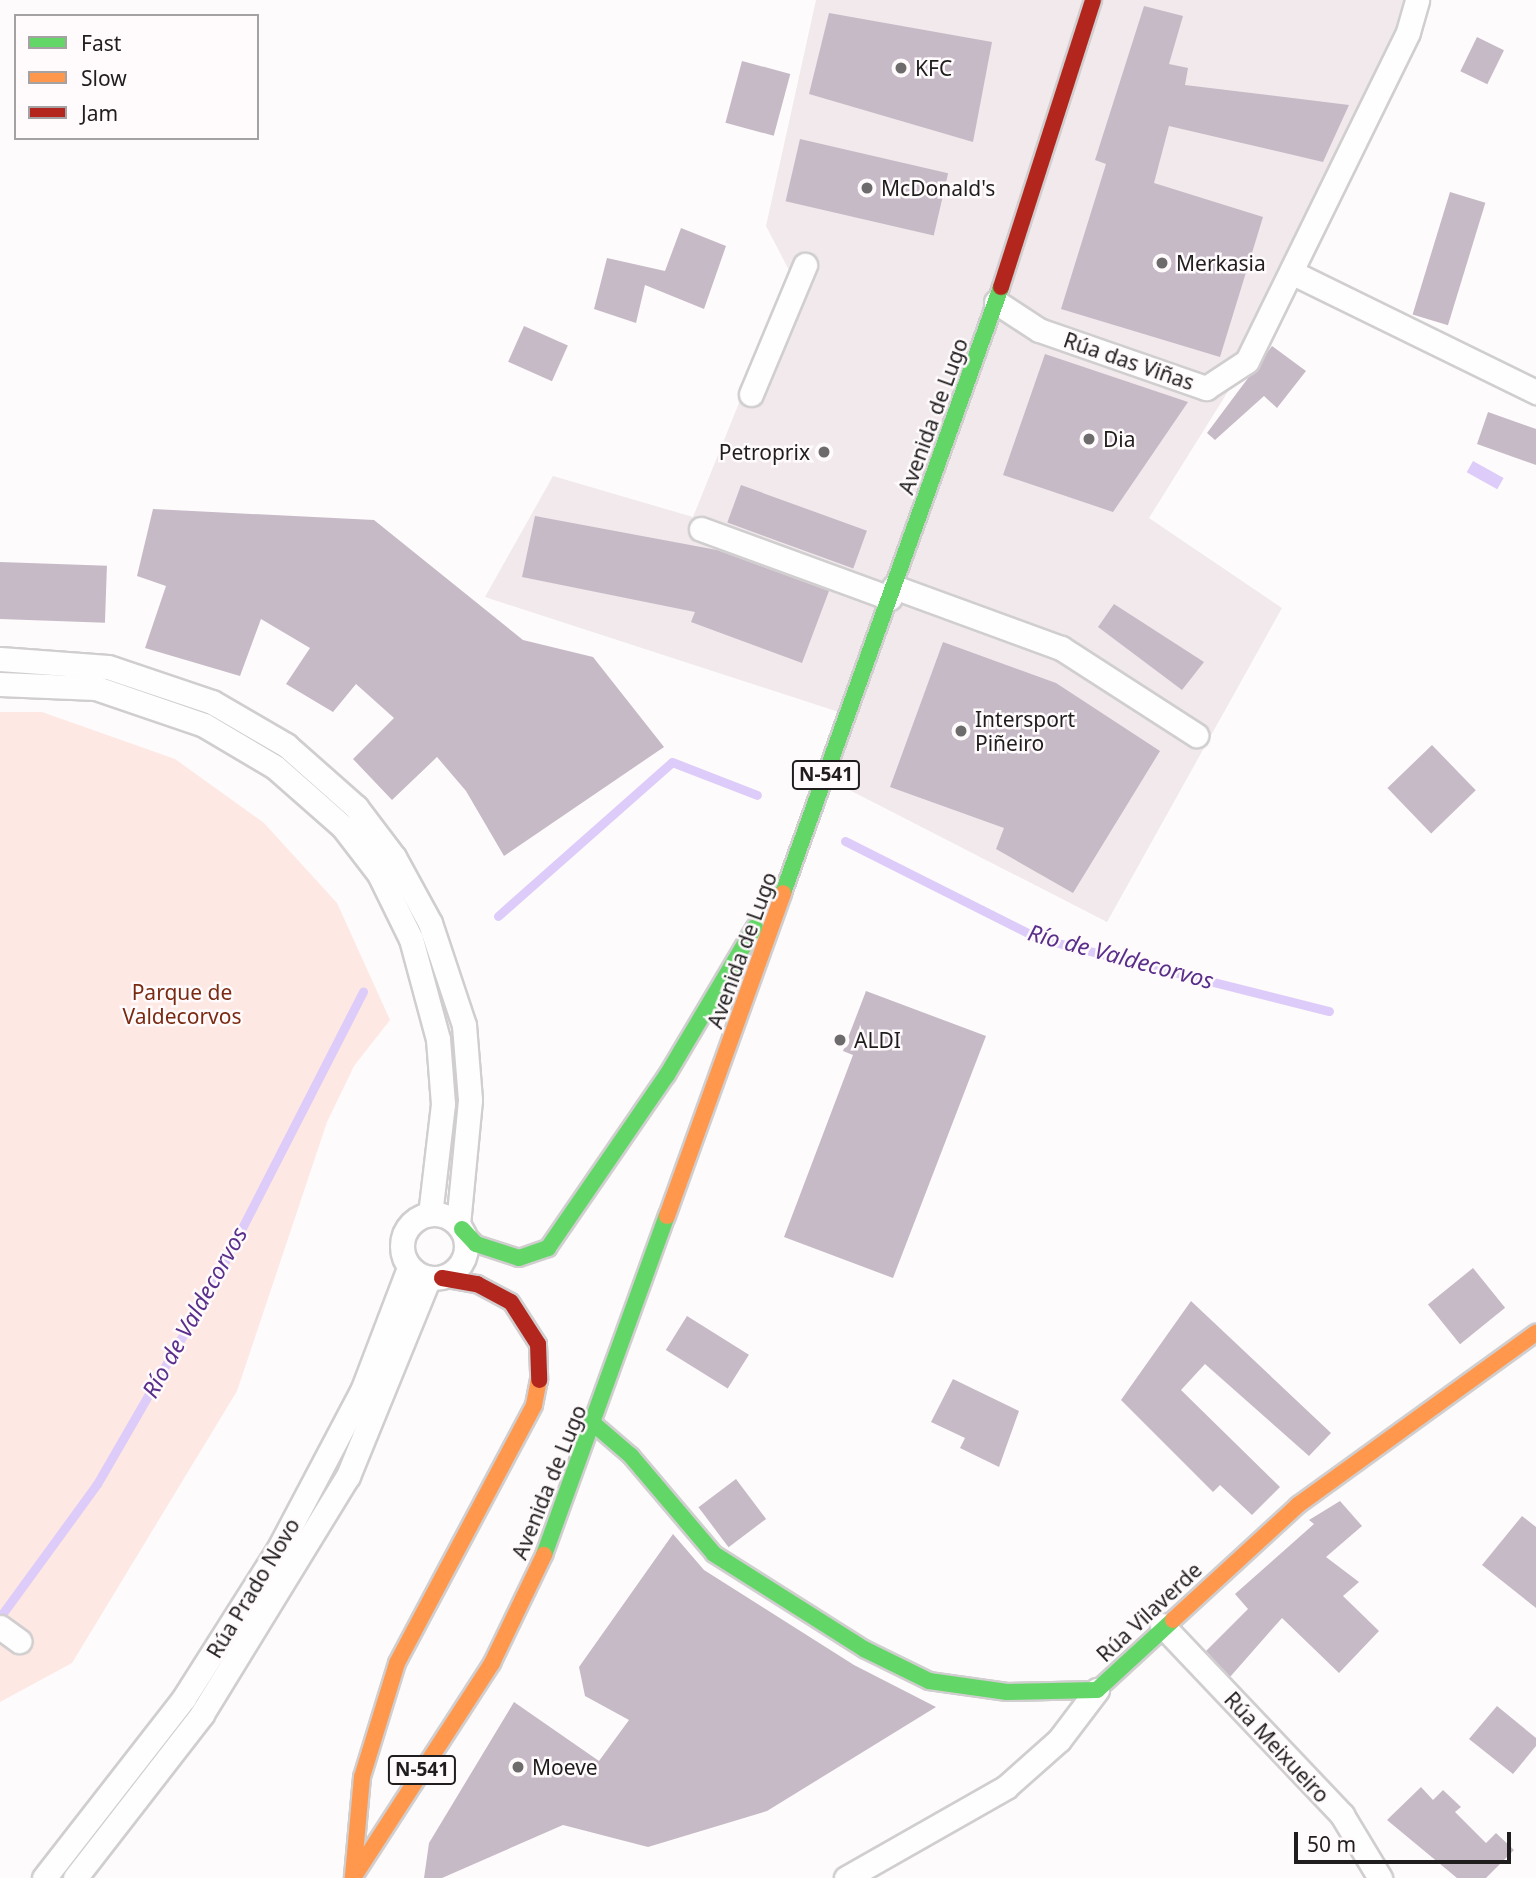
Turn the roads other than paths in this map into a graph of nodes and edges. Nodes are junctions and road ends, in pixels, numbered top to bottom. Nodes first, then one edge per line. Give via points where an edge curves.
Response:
1 (1093, 0) edge
2 (1417, 0) edge
3 (805, 265) dead end
4 (1293, 273) junction
5 (996, 302) junction
6 (1536, 392) edge
7 (751, 394) dead end
8 (701, 529) dead end
9 (892, 592) junction
10 (0, 659) edge
11 (0, 684) edge
12 (1196, 736) dead end
13 (799, 853) junction
14 (429, 1214) junction
15 (460, 1227) junction
16 (427, 1275) junction
17 (1536, 1333) edge
18 (595, 1425) junction
19 (1162, 1625) junction
20 (0, 1627) edge
21 (19, 1642) dead end
22 (1097, 1690) junction
23 (78, 1876) edge
24 (44, 1878) edge
25 (353, 1878) edge
26 (846, 1878) edge
27 (1380, 1878) edge

1 - 5 main road, Avenida de Lugo / N-541 via 1040,180
2 - 4 street, Rúa das Viñas via 1408,32
3 - 7 street
4 - 5 street, Rúa das Viñas via 1247,361 1206,388 1039,330
4 - 6 street
5 - 9 main road, Avenida de Lugo / N-541
8 - 9 street
9 - 12 street via 1061,648
9 - 13 main road, Avenida de Lugo / N-541
10 - 15 street via 108,667 212,702 286,745 356,807 394,857 430,923 464,1025 470,1100
11 - 14 street via 96,688 205,726 275,767 343,827 379,874 411,939 438,1039 443,1104
13 - 15 main road via 667,1075 548,1248 519,1258 476,1244
13 - 18 main road, Avenida de Lugo / N-541
14 - 15 street
14 - 16 street via 405,1233 402,1254
15 - 16 street via 464,1260
16 - 23 street, Rúa Prado Novo via 348,1476 202,1714
16 - 24 street, Rúa Prado Novo via 278,1550 184,1698
16 - 25 main road via 477,1283 511,1302 538,1343 539,1382 534,1405 397,1662 362,1777
17 - 19 main road, Rúa Vilaverde via 1298,1505
18 - 22 main road, Rúa Vilaverde via 631,1456 714,1554 864,1649 929,1681 1007,1692
18 - 25 main road, Avenida de Lugo / N-541 via 548,1547 492,1663
19 - 22 main road, Rúa Vilaverde
19 - 27 street, Rúa Meixueiro via 1342,1815
20 - 21 street
22 - 26 street via 1059,1741 1006,1787

